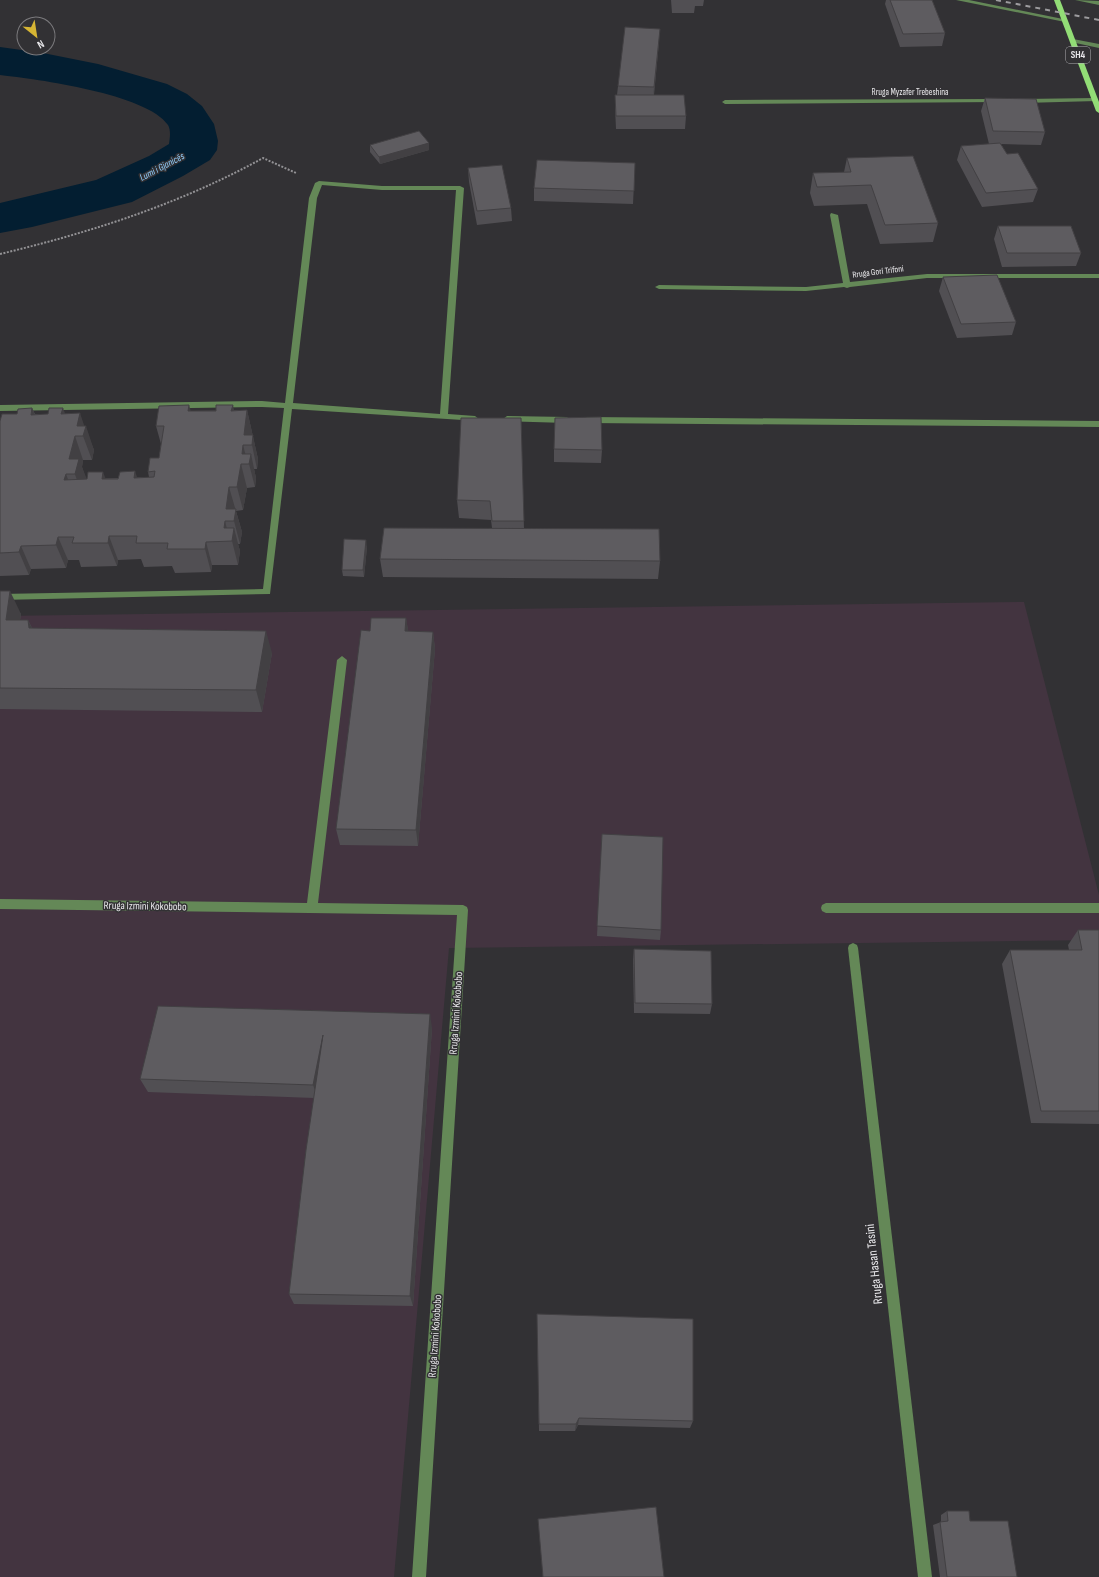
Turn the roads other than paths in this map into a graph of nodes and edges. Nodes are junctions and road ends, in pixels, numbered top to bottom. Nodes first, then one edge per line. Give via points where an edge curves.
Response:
1 (959, 0) edge
2 (1057, 0) edge
3 (1078, 0) edge
4 (1099, 3) edge
5 (1065, 20) junction
6 (1073, 41) junction
7 (1099, 46) edge
8 (1016, 100) edge
9 (1095, 100) junction
10 (1008, 101) edge
11 (725, 102) dead end
12 (1099, 111) edge
13 (834, 214) edge
14 (1099, 276) edge
15 (847, 286) junction
16 (659, 287) dead end
17 (289, 406) junction
18 (0, 408) edge
19 (444, 417) junction
20 (481, 419) edge
21 (497, 419) edge
22 (1099, 424) edge
23 (0, 597) edge
24 (342, 660) dead end
25 (0, 904) edge
26 (312, 908) junction
27 (826, 908) dead end
28 (1099, 908) edge
29 (853, 948) dead end
30 (419, 1577) edge
31 (925, 1577) edge

1 - 5 street
2 - 5 main road, SH4
3 - 4 street
5 - 6 main road, SH4
6 - 7 street
6 - 9 main road, SH4
8 - 9 street
9 - 12 main road, SH4
10 - 11 street, Rruga Myzafer Trebeshina
13 - 15 street
14 - 15 street, Rruga Gori Trifoni via 927,276
15 - 16 street, Rruga Gori Trifoni via 806,289
17 - 18 street via 262,404
17 - 19 street
17 - 19 street via 313,198 319,183 382,188 460,188
17 - 23 street via 267,592
19 - 20 street
21 - 22 street
24 - 26 street
25 - 26 street, Rruga Izmini Kokobobo
26 - 30 street, Rruga Izmini Kokobobo via 463,910
27 - 28 street
29 - 31 street, Rruga Hasan Tasini

